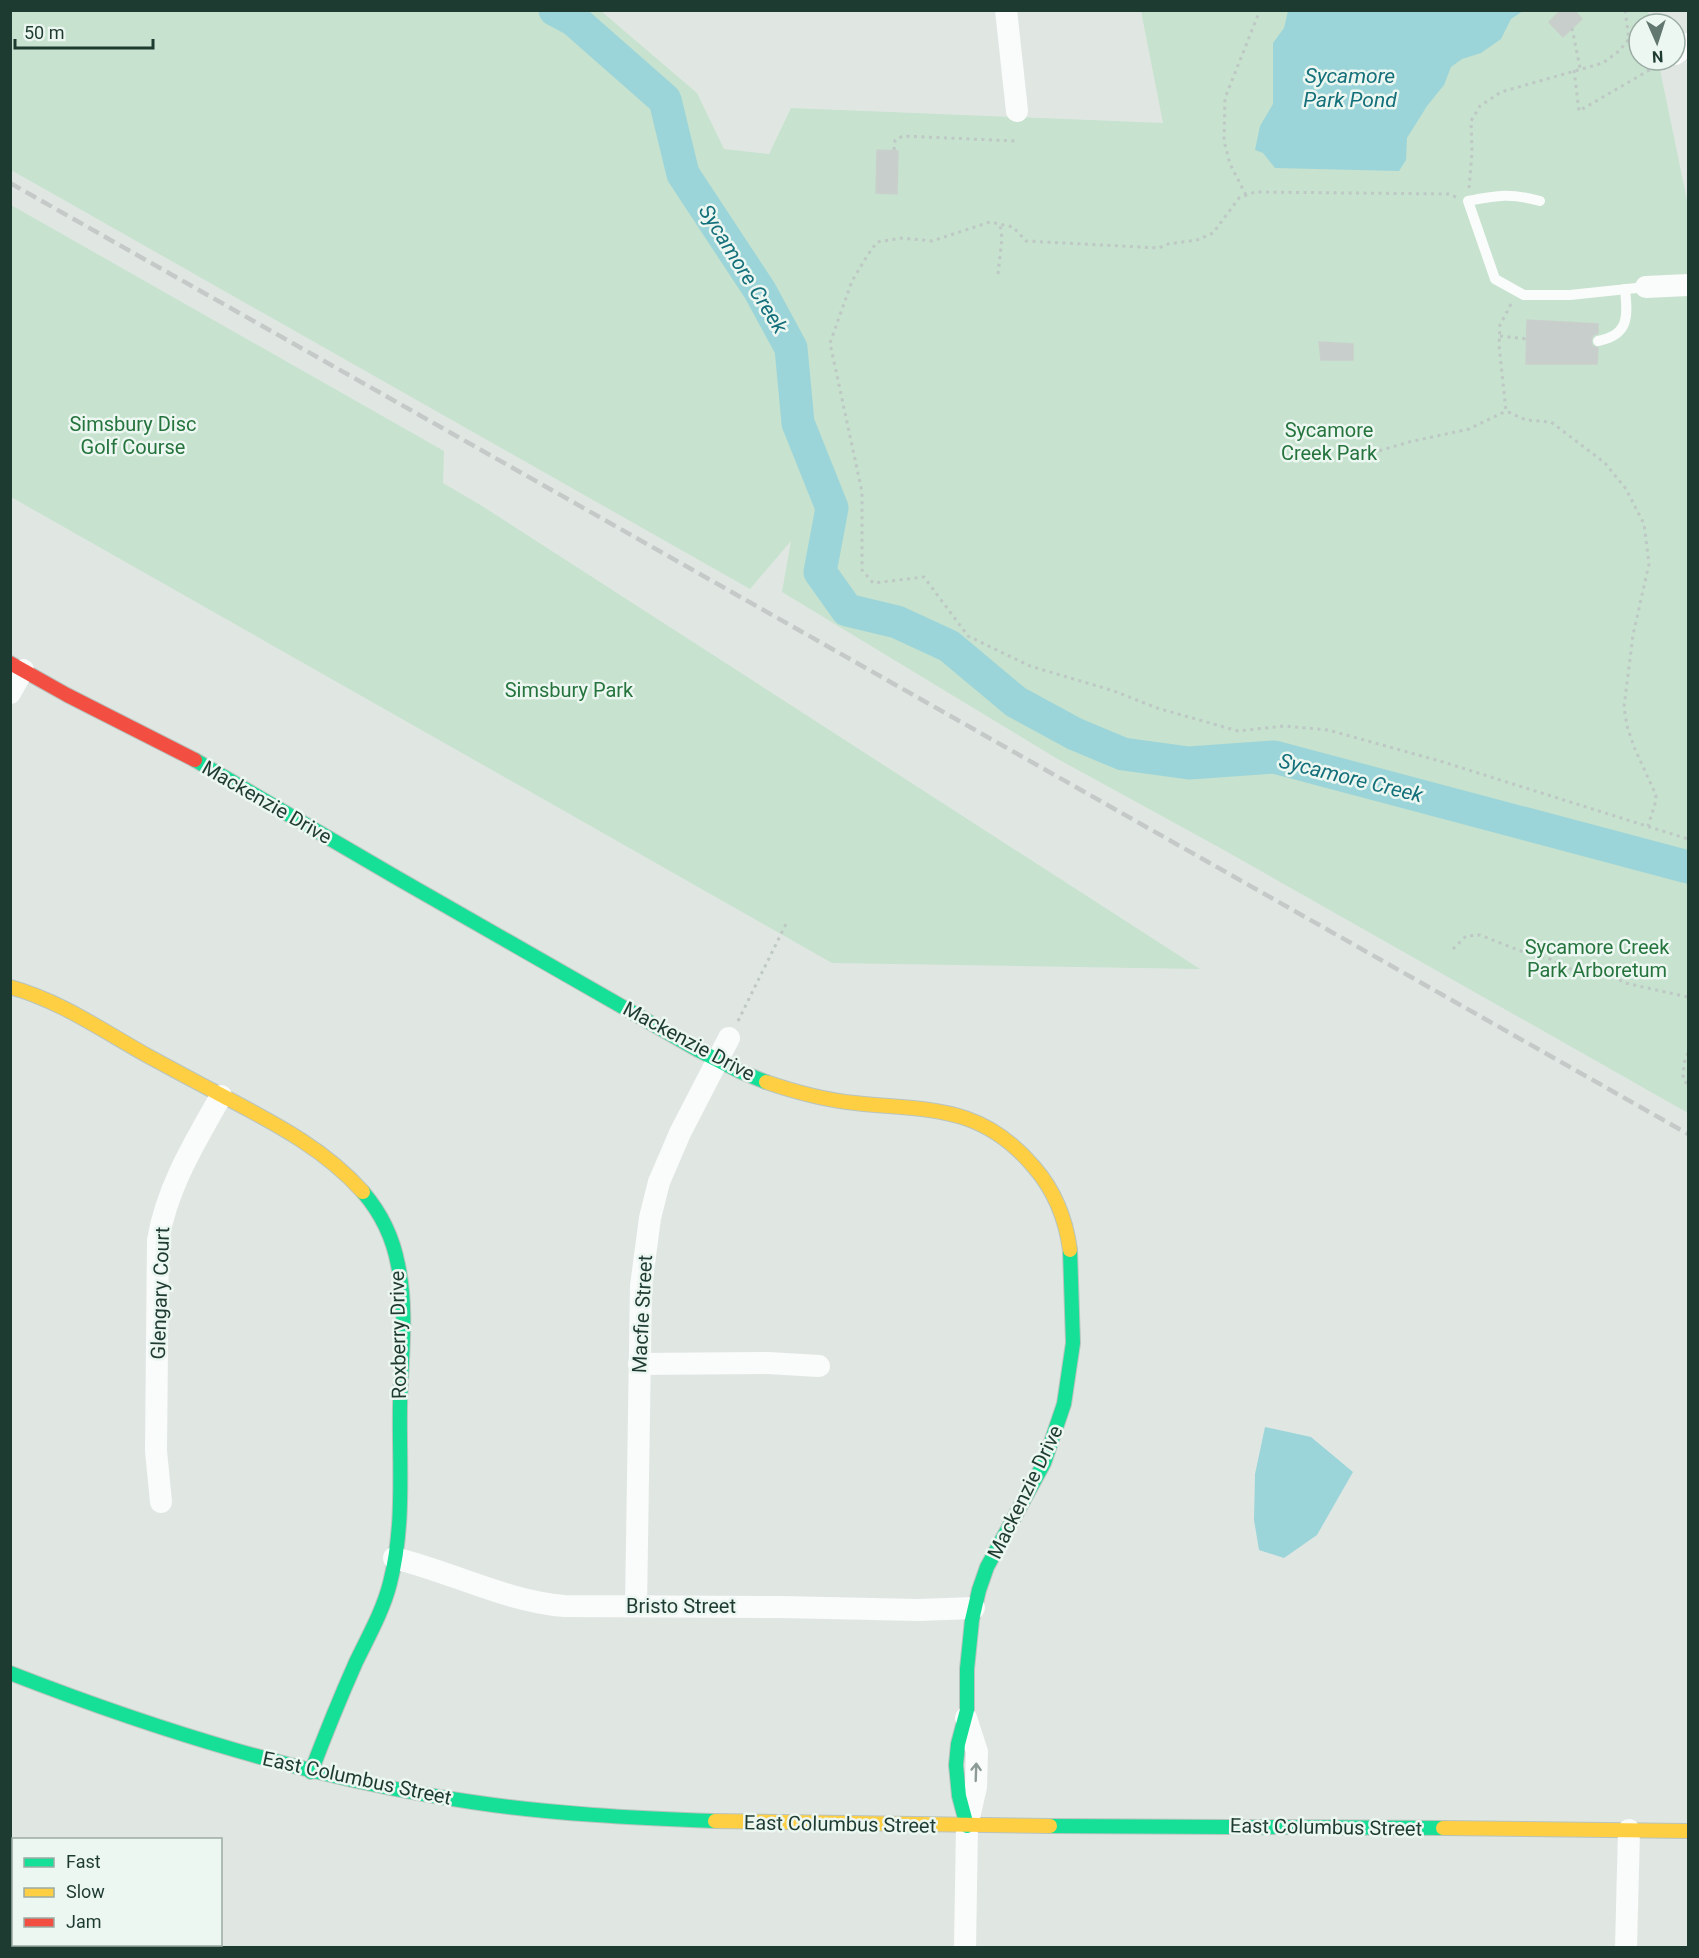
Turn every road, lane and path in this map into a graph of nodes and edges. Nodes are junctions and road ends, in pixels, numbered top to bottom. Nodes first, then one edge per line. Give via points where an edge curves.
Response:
1 (1006, 10) edge
2 (1260, 10) edge
3 (1625, 10) edge
4 (1572, 28) dead end
5 (1581, 68) junction
6 (1574, 70) junction
7 (1646, 72) edge
8 (1017, 111) dead end
9 (1016, 141) dead end
10 (894, 150) dead end
11 (1246, 195) junction
12 (1468, 201) junction
13 (1540, 201) dead end
14 (1000, 224) junction
15 (998, 274) dead end
16 (1689, 285) edge
17 (1635, 288) junction
18 (1517, 291) junction
19 (1500, 336) junction
20 (1527, 339) dead end
21 (1598, 341) dead end
22 (1506, 411) junction
23 (1365, 455) dead end
24 (17, 666) edge
25 (10, 693) edge
26 (1648, 826) junction
27 (1689, 839) edge
28 (786, 924) dead end
29 (1453, 949) dead end
30 (10, 987) edge
31 (1689, 997) edge
32 (729, 1038) joint
33 (1689, 1053) edge
34 (718, 1059) junction
35 (1689, 1085) edge
36 (221, 1096) junction
37 (639, 1364) junction
38 (819, 1366) dead end
39 (161, 1502) dead end
40 (394, 1558) junction
41 (636, 1606) junction
42 (974, 1608) junction
43 (10, 1673) edge
44 (966, 1718) joint
45 (311, 1772) junction
46 (967, 1826) junction
47 (1629, 1830) junction
48 (1689, 1830) edge
49 (965, 1947) edge
50 (1626, 1947) edge

1 - 8 street
2 - 11 path via 1225,98 1224,141 1230,164
3 - 5 path via 1629,39 1603,63
4 - 5 path
5 - 6 path
6 - 7 path via 1579,111
6 - 12 path via 1501,92 1480,106 1471,121
9 - 10 path via 903,136 895,140
11 - 12 path via 1448,194
11 - 14 path via 1239,198 1213,233 1160,248 1026,241 1013,227
12 - 13 lane via 1517,195
12 - 18 lane via 1495,279
14 - 15 path
14 - 26 path via 990,222 932,241 901,238 877,242 852,280 830,343 862,492 862,570 873,582 924,577 968,636 1030,666 1157,708 1238,731 1284,726 1328,730
16 - 17 street
17 - 18 lane via 1570,295 1524,295
17 - 21 lane via 1625,324 1618,334
18 - 19 path via 1500,325
19 - 20 path
19 - 22 path
22 - 23 path via 1468,429
22 - 26 path via 1526,420 1551,422 1605,463 1626,489 1644,524 1649,564 1633,635 1624,707 1634,747 1656,795
24 - 25 street
24 - 34 street, Mackenzie Drive via 170,746
26 - 27 path
28 - 32 path
29 - 31 path via 1466,936 1480,935 1575,970 1611,975 1625,983
30 - 36 street, Roxberry Drive via 73,1011
32 - 34 street, Macfie Street
33 - 35 path via 1683,1079
34 - 37 street, Macfie Street via 680,1133 652,1209 643,1260
34 - 42 street, Mackenzie Drive via 794,1091 839,1101 948,1112 974,1120 998,1133 1028,1159 1050,1190 1068,1234 1071,1257 1073,1335 1069,1389 1054,1439 991,1558
36 - 39 street, Glengary Court via 171,1189 158,1240 156,1451
36 - 40 street, Roxberry Drive via 286,1131 338,1167 369,1200 394,1248 401,1300 402,1353
37 - 38 street
37 - 41 street, Macfie Street
40 - 41 street, Bristo Street via 540,1604
40 - 45 street, Roxberry Drive via 387,1593
41 - 42 street, Bristo Street
42 - 44 street, Mackenzie Drive via 966,1662
43 - 45 street, East Columbus Street via 163,1729
44 - 46 street, Mackenzie Drive via 977,1752 976,1787
45 - 46 street, East Columbus Street via 430,1796 591,1815 687,1821
46 - 47 street, East Columbus Street
46 - 49 street, Mackenzie Drive
47 - 48 street, East Columbus Street
47 - 50 street

